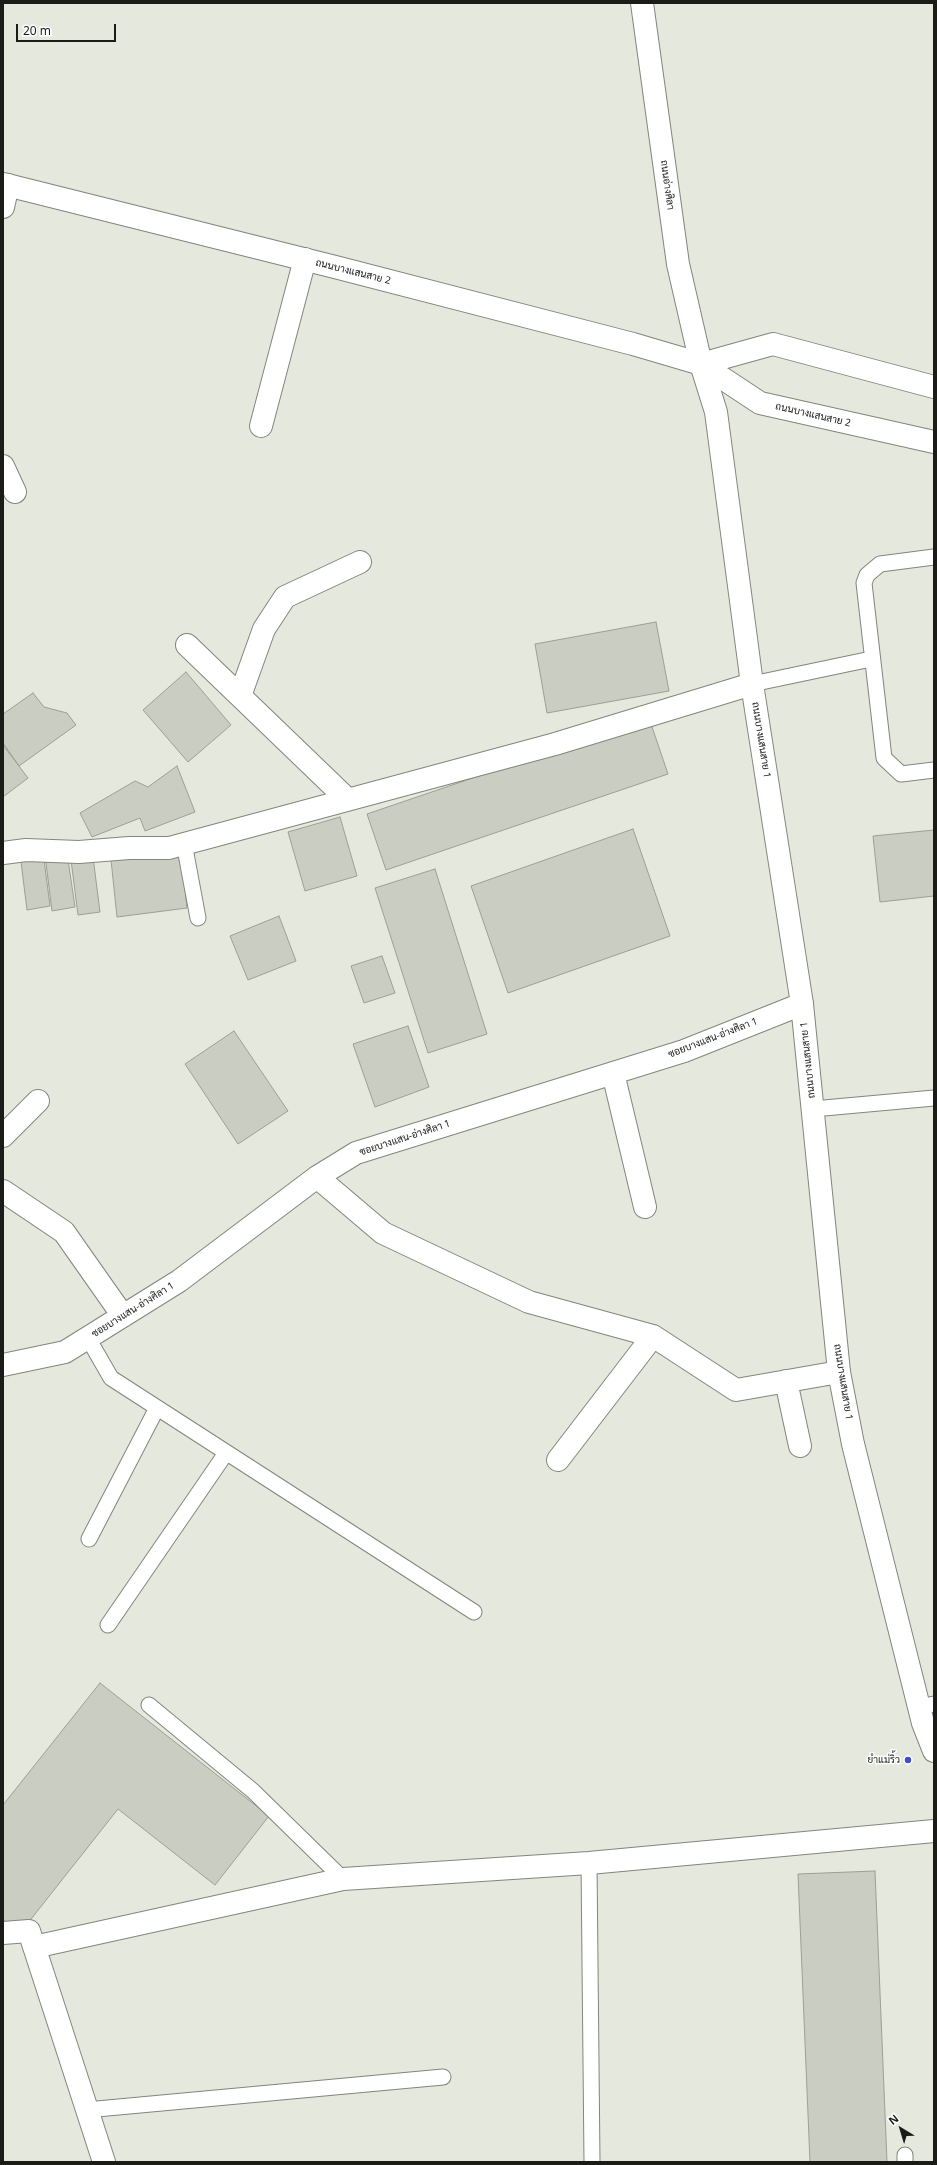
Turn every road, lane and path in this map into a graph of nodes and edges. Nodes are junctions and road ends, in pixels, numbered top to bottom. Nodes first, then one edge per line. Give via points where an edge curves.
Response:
1 (642, 3) edge
2 (5, 185) edge
3 (3, 207) edge
4 (305, 259) junction
5 (701, 364) junction
6 (934, 387) edge
7 (262, 426) dead end
8 (934, 442) edge
9 (3, 466) edge
10 (15, 492) dead end
11 (934, 557) edge
12 (360, 562) dead end
13 (187, 645) dead end
14 (871, 659) junction
15 (752, 684) junction
16 (240, 696) junction
17 (934, 770) edge
18 (347, 799) junction
19 (184, 844) junction
20 (3, 853) edge
21 (198, 918) dead end
22 (802, 1004) junction
23 (613, 1073) junction
24 (934, 1098) edge
25 (38, 1101) dead end
26 (814, 1109) junction
27 (3, 1136) edge
28 (316, 1178) junction
29 (3, 1191) edge
30 (645, 1207) dead end
31 (123, 1316) junction
32 (653, 1336) junction
33 (88, 1338) junction
34 (3, 1365) edge
35 (839, 1372) junction
36 (786, 1381) junction
37 (157, 1408) junction
38 (800, 1446) dead end
39 (226, 1453) junction
40 (558, 1460) dead end
41 (89, 1539) dead end
42 (474, 1612) dead end
43 (108, 1625) dead end
44 (150, 1705) dead end
45 (926, 1705) edge
46 (934, 1751) edge
47 (934, 1831) edge
48 (589, 1863) junction
49 (343, 1879) junction
50 (3, 1932) edge
51 (34, 1947) junction
52 (443, 2077) dead end
53 (86, 2110) junction
54 (104, 2162) edge
55 (592, 2162) edge

1 - 5 street, ถนนอ่างศิลา via 678,264
2 - 3 street
2 - 4 street, ถนนบางแสนสาย 2
4 - 5 street, ถนนบางแสนสาย 2
4 - 7 street
5 - 6 street via 773,344
5 - 8 street, ถนนบางแสนสาย 2 via 760,403
5 - 15 street, ถนนบางแสนสาย 1 via 716,412
9 - 10 street
11 - 14 lane via 880,564 867,574 864,583
12 - 16 street via 285,597 264,629
13 - 16 street
14 - 15 lane
14 - 17 lane via 884,758 901,774
15 - 18 street via 555,744
15 - 22 street, ถนนบางแสนสาย 1
16 - 18 street
18 - 19 street
19 - 20 street via 169,848 79,852 26,850
19 - 21 lane
22 - 23 street, ซอยบางแสน-อ่างศิลา 1 via 684,1051
22 - 26 street, ถนนบางแสนสาย 1
23 - 28 street, ซอยบางแสน-อ่างศิลา 1 via 356,1154
23 - 30 street
24 - 26 lane
25 - 27 street
26 - 35 street, ถนนบางแสนสาย 1
28 - 31 street, ซอยบางแสน-อ่างศิลา 1 via 179,1281
28 - 32 street via 383,1233 522,1299
29 - 31 street via 64,1232
31 - 33 street, ซอยบางแสน-อ่างศิลา 1
32 - 36 street via 736,1390
32 - 40 street
33 - 34 street, ซอยบางแสน-อ่างศิลา 1 via 65,1352
33 - 37 lane via 111,1378
35 - 36 street
35 - 45 street, ถนนบางแสนสาย 1 via 853,1444
36 - 38 street
37 - 39 lane
37 - 41 lane
39 - 42 lane
39 - 43 lane
44 - 49 lane via 253,1791
45 - 46 street, ถนนบางแสนสาย 1
47 - 48 street
48 - 49 street
48 - 55 lane
49 - 51 street
50 - 51 street via 29,1931
51 - 53 street
52 - 53 lane
53 - 54 street

